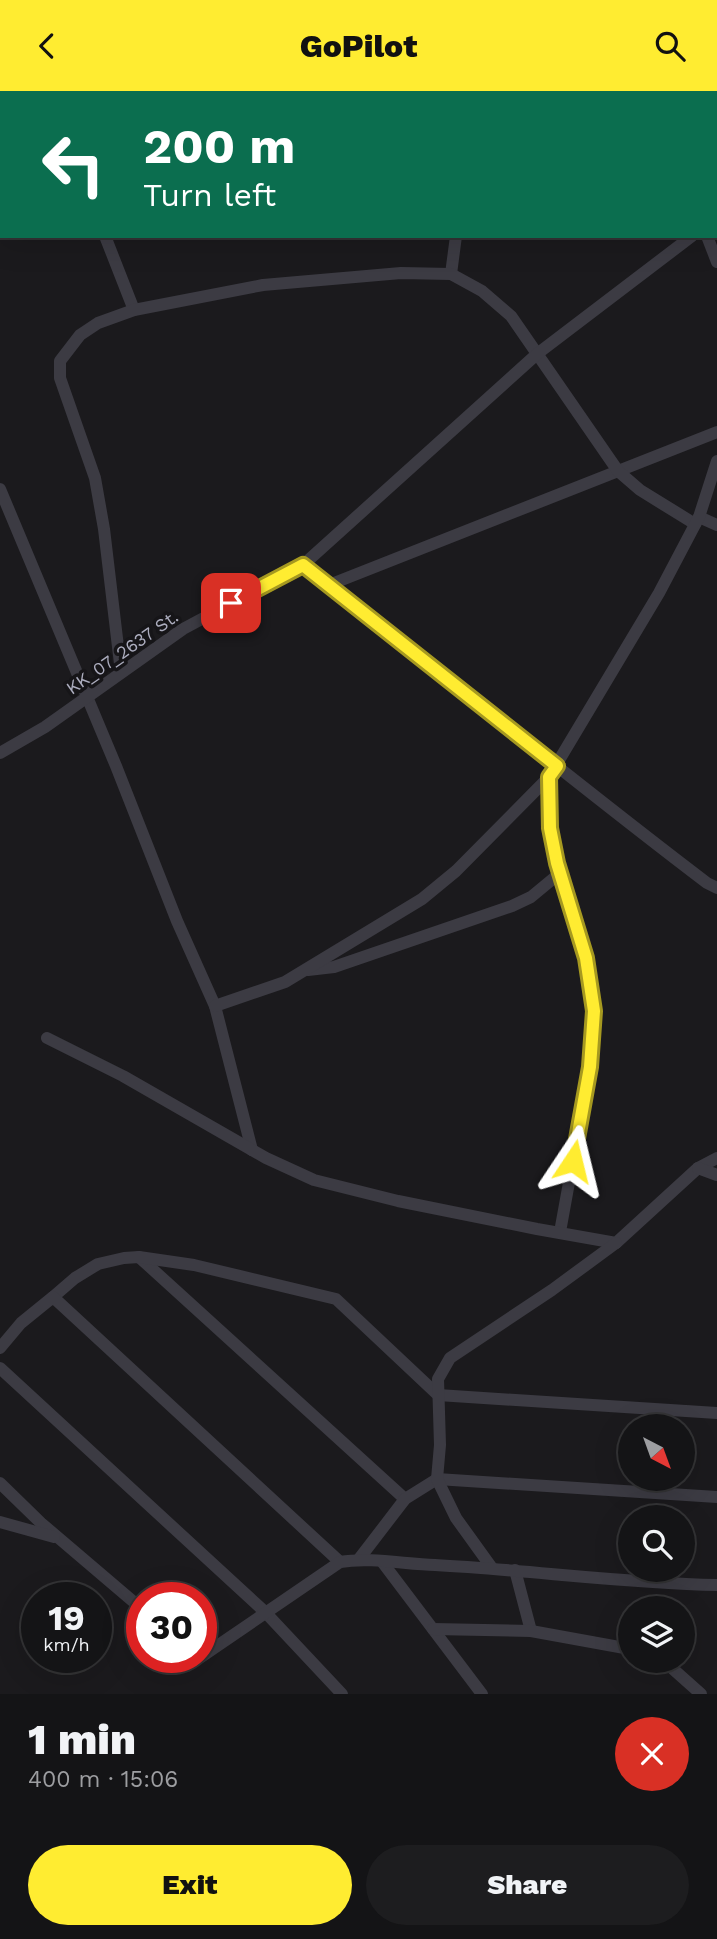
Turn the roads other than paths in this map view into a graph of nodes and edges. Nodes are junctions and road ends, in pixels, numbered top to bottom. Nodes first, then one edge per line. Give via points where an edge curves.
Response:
1 (106, 238) edge
2 (456, 238) edge
3 (689, 238) edge
4 (708, 238) edge
5 (717, 262) edge
6 (451, 274) junction
7 (134, 310) junction
8 (537, 354) junction
9 (717, 432) edge
10 (717, 461) edge
11 (618, 471) junction
12 (0, 489) edge
13 (697, 520) junction
14 (717, 525) edge
15 (303, 565) junction
16 (329, 585) junction
17 (121, 672) junction
18 (86, 698) junction
19 (0, 753) edge
20 (553, 772) junction
21 (560, 873) junction
22 (716, 886) edge
23 (305, 971) junction
24 (215, 1006) junction
25 (47, 1038) dead end
26 (252, 1150) junction
27 (717, 1158) edge
28 (698, 1168) junction
29 (717, 1175) edge
30 (560, 1232) junction
31 (616, 1243) junction
32 (139, 1257) junction
33 (52, 1297) junction
34 (0, 1348) edge
35 (0, 1368) edge
36 (438, 1395) junction
37 (717, 1413) edge
38 (437, 1479) junction
39 (0, 1483) edge
40 (717, 1497) edge
41 (405, 1499) junction
42 (0, 1522) edge
43 (59, 1538) junction
44 (359, 1559) junction
45 (340, 1562) junction
46 (383, 1563) junction
47 (492, 1568) junction
48 (514, 1570) junction
49 (717, 1585) edge
50 (126, 1595) edge
51 (265, 1612) junction
52 (433, 1629) junction
53 (531, 1631) junction
54 (217, 1646) edge
55 (618, 1647) edge
56 (677, 1673) edge
57 (342, 1694) edge
58 (482, 1694) edge
59 (701, 1694) edge

1 - 7 street
2 - 6 street
3 - 8 street, KK_07_2637 St.
4 - 5 street
6 - 7 street via 401,273 263,285
6 - 8 street via 482,291 511,316
7 - 17 street via 80,335 61,361 60,378 94,478
8 - 11 street
8 - 15 street, KK_07_2637 St.
9 - 11 street
10 - 13 street
11 - 13 street via 640,489
11 - 16 street
12 - 18 street
13 - 14 street
13 - 20 street
15 - 16 street
15 - 17 street, KK_07_2637 St. via 183,629
16 - 20 street
17 - 18 street, KK_07_2637 St.
18 - 19 street, KK_07_2637 St.
18 - 24 street
20 - 21 street via 550,828
20 - 22 street
20 - 23 street via 456,871 422,899
21 - 23 street via 512,906 334,967
21 - 30 street via 586,958 594,1011 590,1067
23 - 24 street
24 - 26 street
25 - 26 street
26 - 30 street via 314,1180
27 - 28 street
28 - 29 street
28 - 31 street
30 - 31 street
31 - 36 street via 450,1358 438,1379
32 - 33 street via 98,1264
32 - 36 street via 194,1265 336,1299
32 - 41 street
33 - 34 street
33 - 45 street
35 - 51 street
36 - 37 street
36 - 38 street
38 - 40 street
38 - 41 street
38 - 47 street via 456,1518
39 - 43 street
41 - 44 street
42 - 43 street
43 - 50 street
44 - 45 street
44 - 46 street
45 - 51 street
46 - 47 street
46 - 52 street
47 - 48 street
48 - 49 street via 650,1584
48 - 53 street
51 - 54 street
51 - 57 street
52 - 53 street
52 - 58 street
53 - 55 street
56 - 59 street

